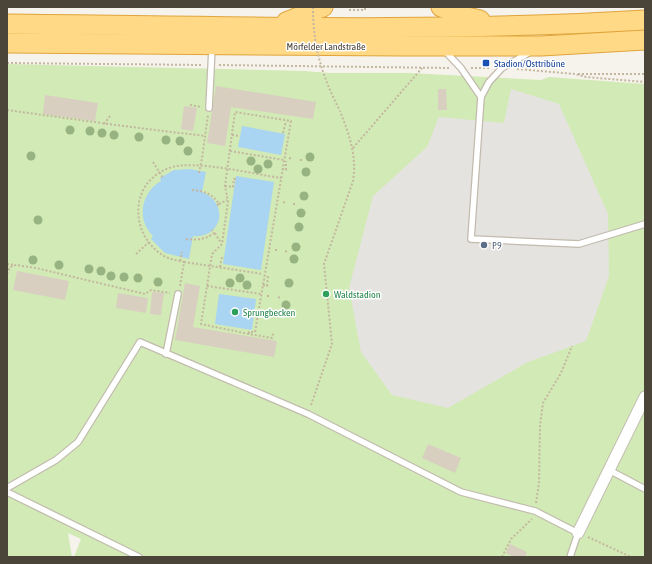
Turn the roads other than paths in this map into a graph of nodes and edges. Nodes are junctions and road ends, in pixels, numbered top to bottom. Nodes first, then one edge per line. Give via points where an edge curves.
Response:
1 (323, 7) edge
2 (441, 7) edge
3 (645, 20) edge
4 (7, 24) edge
5 (503, 25) junction
6 (274, 26) junction
7 (645, 40) edge
8 (7, 43) edge
9 (213, 45) junction
10 (440, 46) junction
11 (540, 46) junction
12 (645, 51) edge
13 (481, 97) junction
14 (209, 108) road end
15 (645, 224) edge
16 (178, 294) road end
17 (166, 354) junction
18 (645, 397) edge
19 (608, 470) junction
20 (7, 488) edge
21 (645, 489) edge
22 (7, 492) edge
23 (578, 532) junction
24 (140, 557) edge
25 (570, 557) edge

1 - 6 highway
2 - 5 highway via 467,17
3 - 5 highway, Mörfelder Landstraße
4 - 6 highway, Mörfelder Landstraße
5 - 6 highway, Mörfelder Landstraße
7 - 11 highway, Mörfelder Landstraße
8 - 9 highway, Mörfelder Landstraße
9 - 10 highway, Mörfelder Landstraße
9 - 14 lane
10 - 11 highway, Mörfelder Landstraße
10 - 13 lane via 461,68
11 - 12 highway
11 - 13 lane via 502,68 489,82
13 - 15 lane via 471,239 579,244
16 - 17 lane
17 - 20 lane via 140,342 78,442 56,460
17 - 23 lane via 308,414 461,492 535,511
18 - 19 street
19 - 21 lane
19 - 23 street
22 - 24 lane
23 - 25 lane

